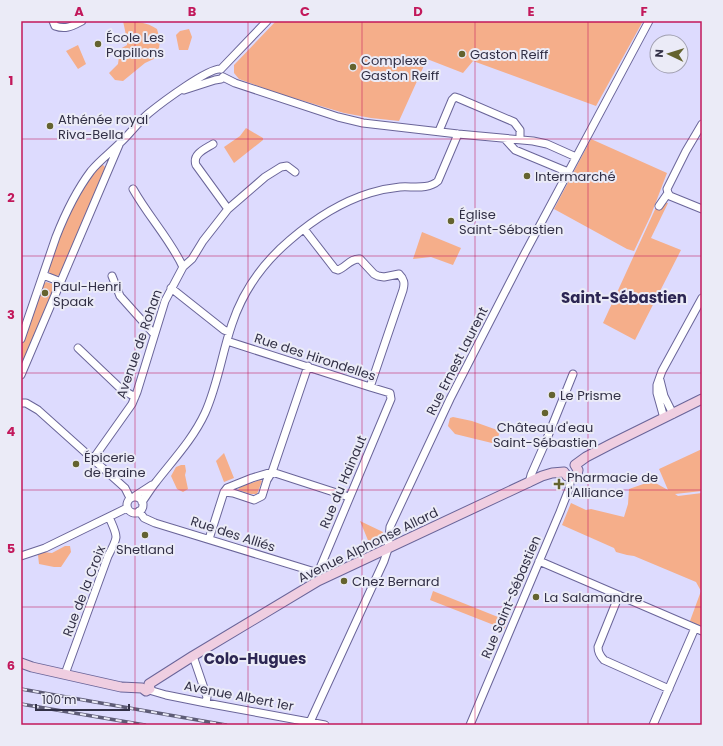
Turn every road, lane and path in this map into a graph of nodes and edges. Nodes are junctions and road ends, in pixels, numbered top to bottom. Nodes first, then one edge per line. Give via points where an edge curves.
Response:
1 (82, 21) edge
2 (267, 21) edge
3 (649, 21) edge
4 (54, 24) edge
5 (221, 69) junction
6 (213, 71) junction
7 (223, 77) junction
8 (214, 80) junction
9 (182, 90) junction
10 (702, 124) edge
11 (439, 132) junction
12 (458, 134) junction
13 (505, 139) junction
14 (520, 140) junction
15 (120, 143) junction
16 (212, 144) dead end
17 (576, 157) junction
18 (294, 172) dead end
19 (568, 172) junction
20 (133, 189) dead end
21 (668, 193) junction
22 (659, 206) dead end
23 (228, 209) junction
24 (702, 209) edge
25 (304, 229) junction
26 (183, 267) junction
27 (43, 275) junction
28 (112, 276) dead end
29 (61, 282) junction
30 (171, 288) junction
31 (702, 298) edge
32 (229, 332) junction
33 (154, 334) junction
34 (21, 340) edge
35 (227, 341) junction
36 (78, 348) dead end
37 (308, 366) junction
38 (573, 374) dead end
39 (21, 375) edge
40 (660, 378) junction
41 (370, 386) junction
42 (135, 397) junction
43 (391, 399) joint
44 (702, 399) edge
45 (21, 403) edge
46 (673, 414) junction
47 (664, 418) junction
48 (93, 459) junction
49 (272, 472) junction
50 (567, 475) junction
51 (529, 483) junction
52 (154, 484) junction
53 (224, 492) junction
54 (133, 497) junction
55 (349, 497) junction
56 (142, 502) junction
57 (127, 508) junction
58 (139, 512) junction
59 (109, 517) junction
60 (209, 539) junction
61 (388, 548) junction
62 (21, 556) edge
63 (539, 561) junction
64 (316, 577) junction
65 (619, 595) junction
66 (695, 628) junction
67 (702, 631) edge
68 (192, 656) junction
69 (21, 659) edge
70 (21, 663) edge
71 (54, 672) junction
72 (65, 674) junction
73 (147, 687) junction
74 (669, 689) junction
75 (206, 703) junction
76 (310, 722) junction
77 (325, 725) edge
78 (470, 725) edge
79 (653, 725) edge

1 - 4 street via 62,29
2 - 5 street
3 - 17 street, Rue Ernest Laurent
5 - 6 street
5 - 7 street
6 - 8 street
6 - 9 street
7 - 8 street
7 - 11 street via 338,117 363,123
8 - 9 street
9 - 15 street via 149,113
10 - 21 street via 667,189
11 - 12 street
11 - 14 street via 452,100 458,98 514,122 520,130
12 - 13 street
12 - 25 street via 435,183 369,193 346,203
13 - 14 street
13 - 19 street via 515,150
14 - 17 street via 547,144
15 - 27 street via 92,170 71,203
15 - 29 street
16 - 23 street via 197,155 195,161
17 - 19 street, Rue Ernest Laurent
18 - 23 street, Avenue de Rohan via 287,166 264,176
19 - 61 street, Rue Ernest Laurent via 444,412 390,527
20 - 26 street
21 - 22 street
21 - 24 street
23 - 26 street, Avenue de Rohan via 192,260
25 - 32 street via 262,268 239,306
25 - 41 street via 335,269 360,259 374,274 384,277 399,274 404,278 405,285
26 - 30 street, Avenue de Rohan
27 - 29 street
27 - 34 street
28 - 33 street via 120,296
29 - 39 street
30 - 32 street
30 - 33 street, Avenue de Rohan
31 - 40 street
32 - 35 street
33 - 42 street, Avenue de Rohan
35 - 37 street, Rue des Hirondelles
35 - 52 street via 217,381 204,415 191,437
36 - 42 street via 121,389
37 - 41 street, Rue des Hirondelles
37 - 49 street
38 - 51 street
40 - 46 street via 664,396
40 - 47 street via 656,393
41 - 43 street, Rue des Hirondelles via 390,393
42 - 48 street, Avenue de Rohan
43 - 55 street, Rue du Hainaut
44 - 46 street
45 - 48 street via 38,410
46 - 47 street
47 - 50 street via 575,465 568,464 564,468
48 - 54 street
49 - 53 street via 227,488
49 - 53 street via 259,498 254,500
49 - 55 street
50 - 51 street, Avenue Alphonse Allard via 552,473
50 - 63 street, Rue Saint-Sébastien via 569,489
51 - 61 street, Avenue Alphonse Allard
52 - 54 street
52 - 56 street
53 - 60 street
54 - 56 street via 140,498
54 - 57 street via 126,503
55 - 64 street, Rue du Hainaut
56 - 58 street
57 - 58 street via 132,512
57 - 59 street
58 - 60 street, Rue des Alliés via 144,518
59 - 62 street via 45,548
59 - 72 street, Rue de la Croix via 117,539 108,556
60 - 64 street, Rue des Alliés
61 - 64 street, Avenue Alphonse Allard
61 - 76 street, Rue Ernest Laurent
63 - 65 street
63 - 78 street, Rue Saint-Sébastien
64 - 68 street, Avenue Alphonse Allard
65 - 66 street
65 - 74 street via 598,647 600,657
66 - 67 street
66 - 74 street
68 - 73 street, Avenue Alphonse Allard
68 - 75 street via 207,697
69 - 71 street, Avenue Albert 1er
70 - 71 street, Avenue Albert 1er
71 - 72 street, Avenue Albert 1er
72 - 73 street, Avenue Albert 1er via 121,687
73 - 75 street, Avenue Albert 1er via 166,695
74 - 79 street
75 - 76 street, Avenue Albert 1er
76 - 77 street, Avenue Albert 1er

